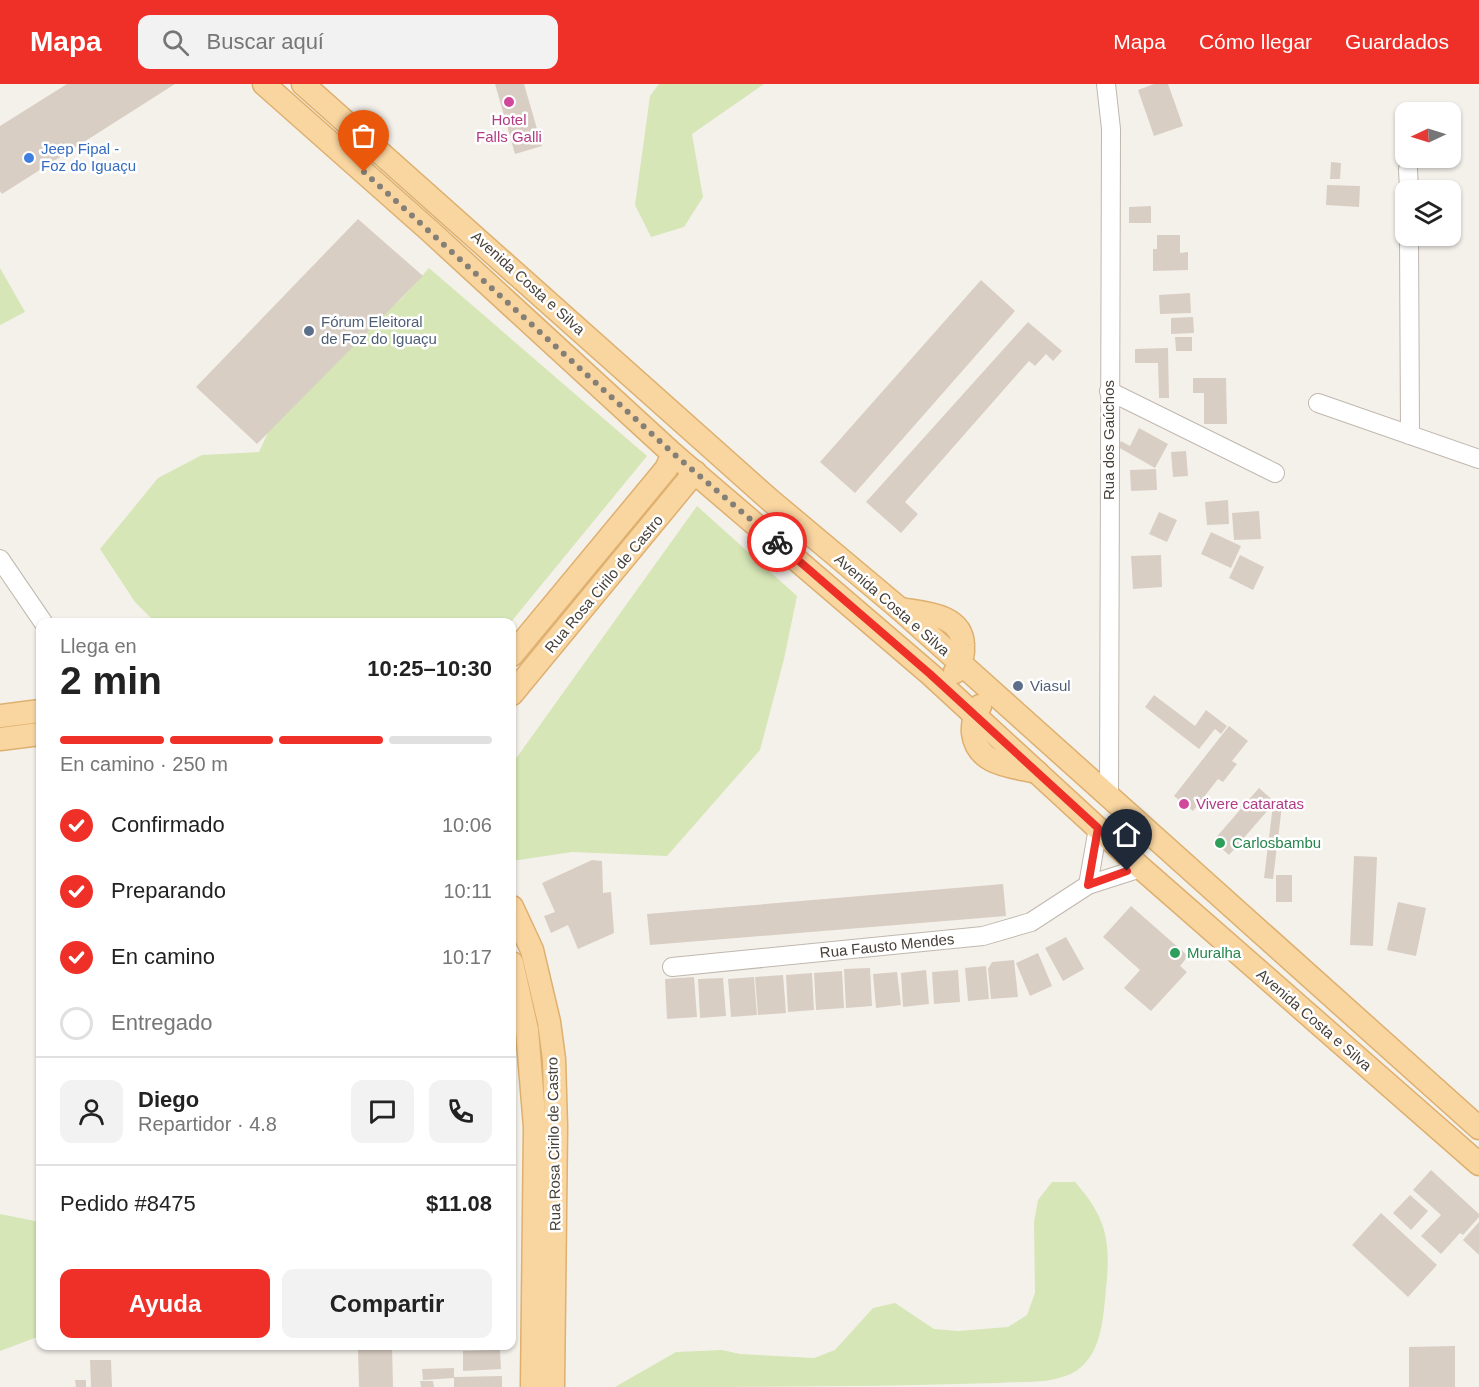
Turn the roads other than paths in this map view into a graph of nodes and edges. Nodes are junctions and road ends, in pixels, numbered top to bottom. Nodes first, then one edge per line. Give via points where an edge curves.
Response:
1 (264, 84) edge
2 (303, 84) edge
3 (1106, 84) edge
4 (1408, 169) dead end
5 (1408, 180) edge
6 (1409, 246) edge
7 (1109, 391) junction
8 (1318, 403) dead end
9 (1410, 435) junction
10 (674, 454) junction
11 (1479, 459) edge
12 (695, 472) junction
13 (1275, 473) dead end
14 (0, 559) edge
15 (40, 618) edge
16 (516, 651) edge
17 (961, 664) junction
18 (930, 674) junction
19 (516, 689) edge
20 (1001, 699) junction
21 (36, 712) edge
22 (975, 714) junction
23 (0, 716) edge
24 (36, 734) edge
25 (0, 739) edge
26 (1109, 796) junction
27 (1098, 828) junction
28 (1141, 868) junction
29 (1088, 885) junction
30 (516, 926) edge
31 (522, 955) edge
32 (672, 968) dead end
33 (516, 983) edge
34 (545, 1127) junction
35 (1479, 1128) edge
36 (1479, 1164) edge
37 (532, 1387) edge
38 (553, 1387) edge

1 - 10 main road, Avenida Costa e Silva
2 - 17 main road, Avenida Costa e Silva via 770,500 900,609 935,615 956,626 963,636
3 - 7 street, Rua dos Gaúchos via 1111,129
4 - 5 street
6 - 9 street
7 - 13 street
7 - 26 street, Rua dos Gaúchos
8 - 9 street
9 - 11 street
10 - 12 main road, Avenida Costa e Silva
10 - 16 main road via 666,469
12 - 18 main road, Avenida Costa e Silva
12 - 19 main road, Rua Rosa Cirilo de Castro
14 - 15 street
17 - 18 main road via 953,674
17 - 20 main road, Avenida Costa e Silva
18 - 22 main road, Avenida Costa e Silva
20 - 22 main road via 984,702
20 - 26 main road, Avenida Costa e Silva
21 - 23 main road
22 - 27 main road, Avenida Costa e Silva via 973,736 984,756 1040,773
24 - 25 main road
26 - 35 main road, Avenida Costa e Silva
27 - 28 main road, Avenida Costa e Silva
27 - 29 street
28 - 29 street, Rua Fausto Mendes
28 - 36 main road, Avenida Costa e Silva
29 - 32 street, Rua Fausto Mendes via 1031,922 983,936
30 - 31 main road, Rua Rosa Cirilo de Castro
31 - 34 main road, Rua Rosa Cirilo de Castro via 551,1041
33 - 34 main road
34 - 37 main road
34 - 38 main road, Rua Rosa Cirilo de Castro

